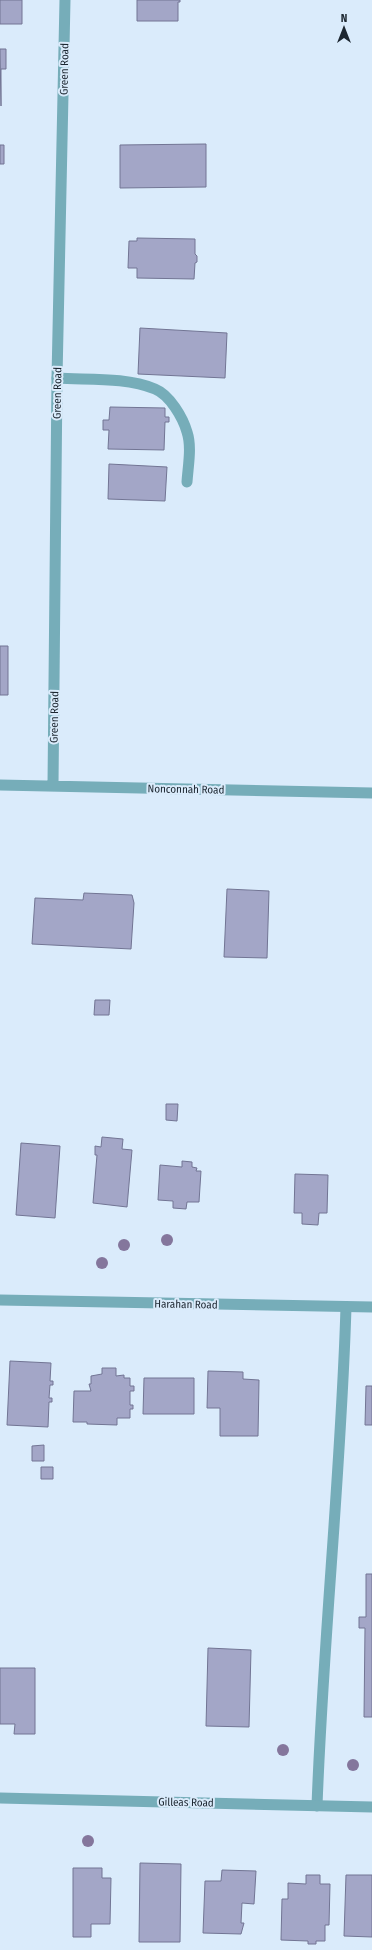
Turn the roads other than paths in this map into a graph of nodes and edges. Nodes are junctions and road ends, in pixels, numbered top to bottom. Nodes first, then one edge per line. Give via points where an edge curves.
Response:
1 (65, 0) edge
2 (57, 378) junction
3 (187, 482) dead end
4 (0, 785) edge
5 (53, 785) junction
6 (372, 793) edge
7 (0, 1300) edge
8 (346, 1307) junction
9 (372, 1308) edge
10 (0, 1798) edge
11 (317, 1806) junction
12 (372, 1807) edge

1 - 2 street, Green Road
2 - 3 street via 127,383 156,389 170,401 182,418 188,433
2 - 5 street, Green Road
4 - 5 street, Nonconnah Road
5 - 6 street, Nonconnah Road
7 - 8 street, Harahan Road
8 - 9 street, Harahan Road
8 - 11 street via 344,1385
10 - 11 street, Gilleas Road
11 - 12 street, Gilleas Road

